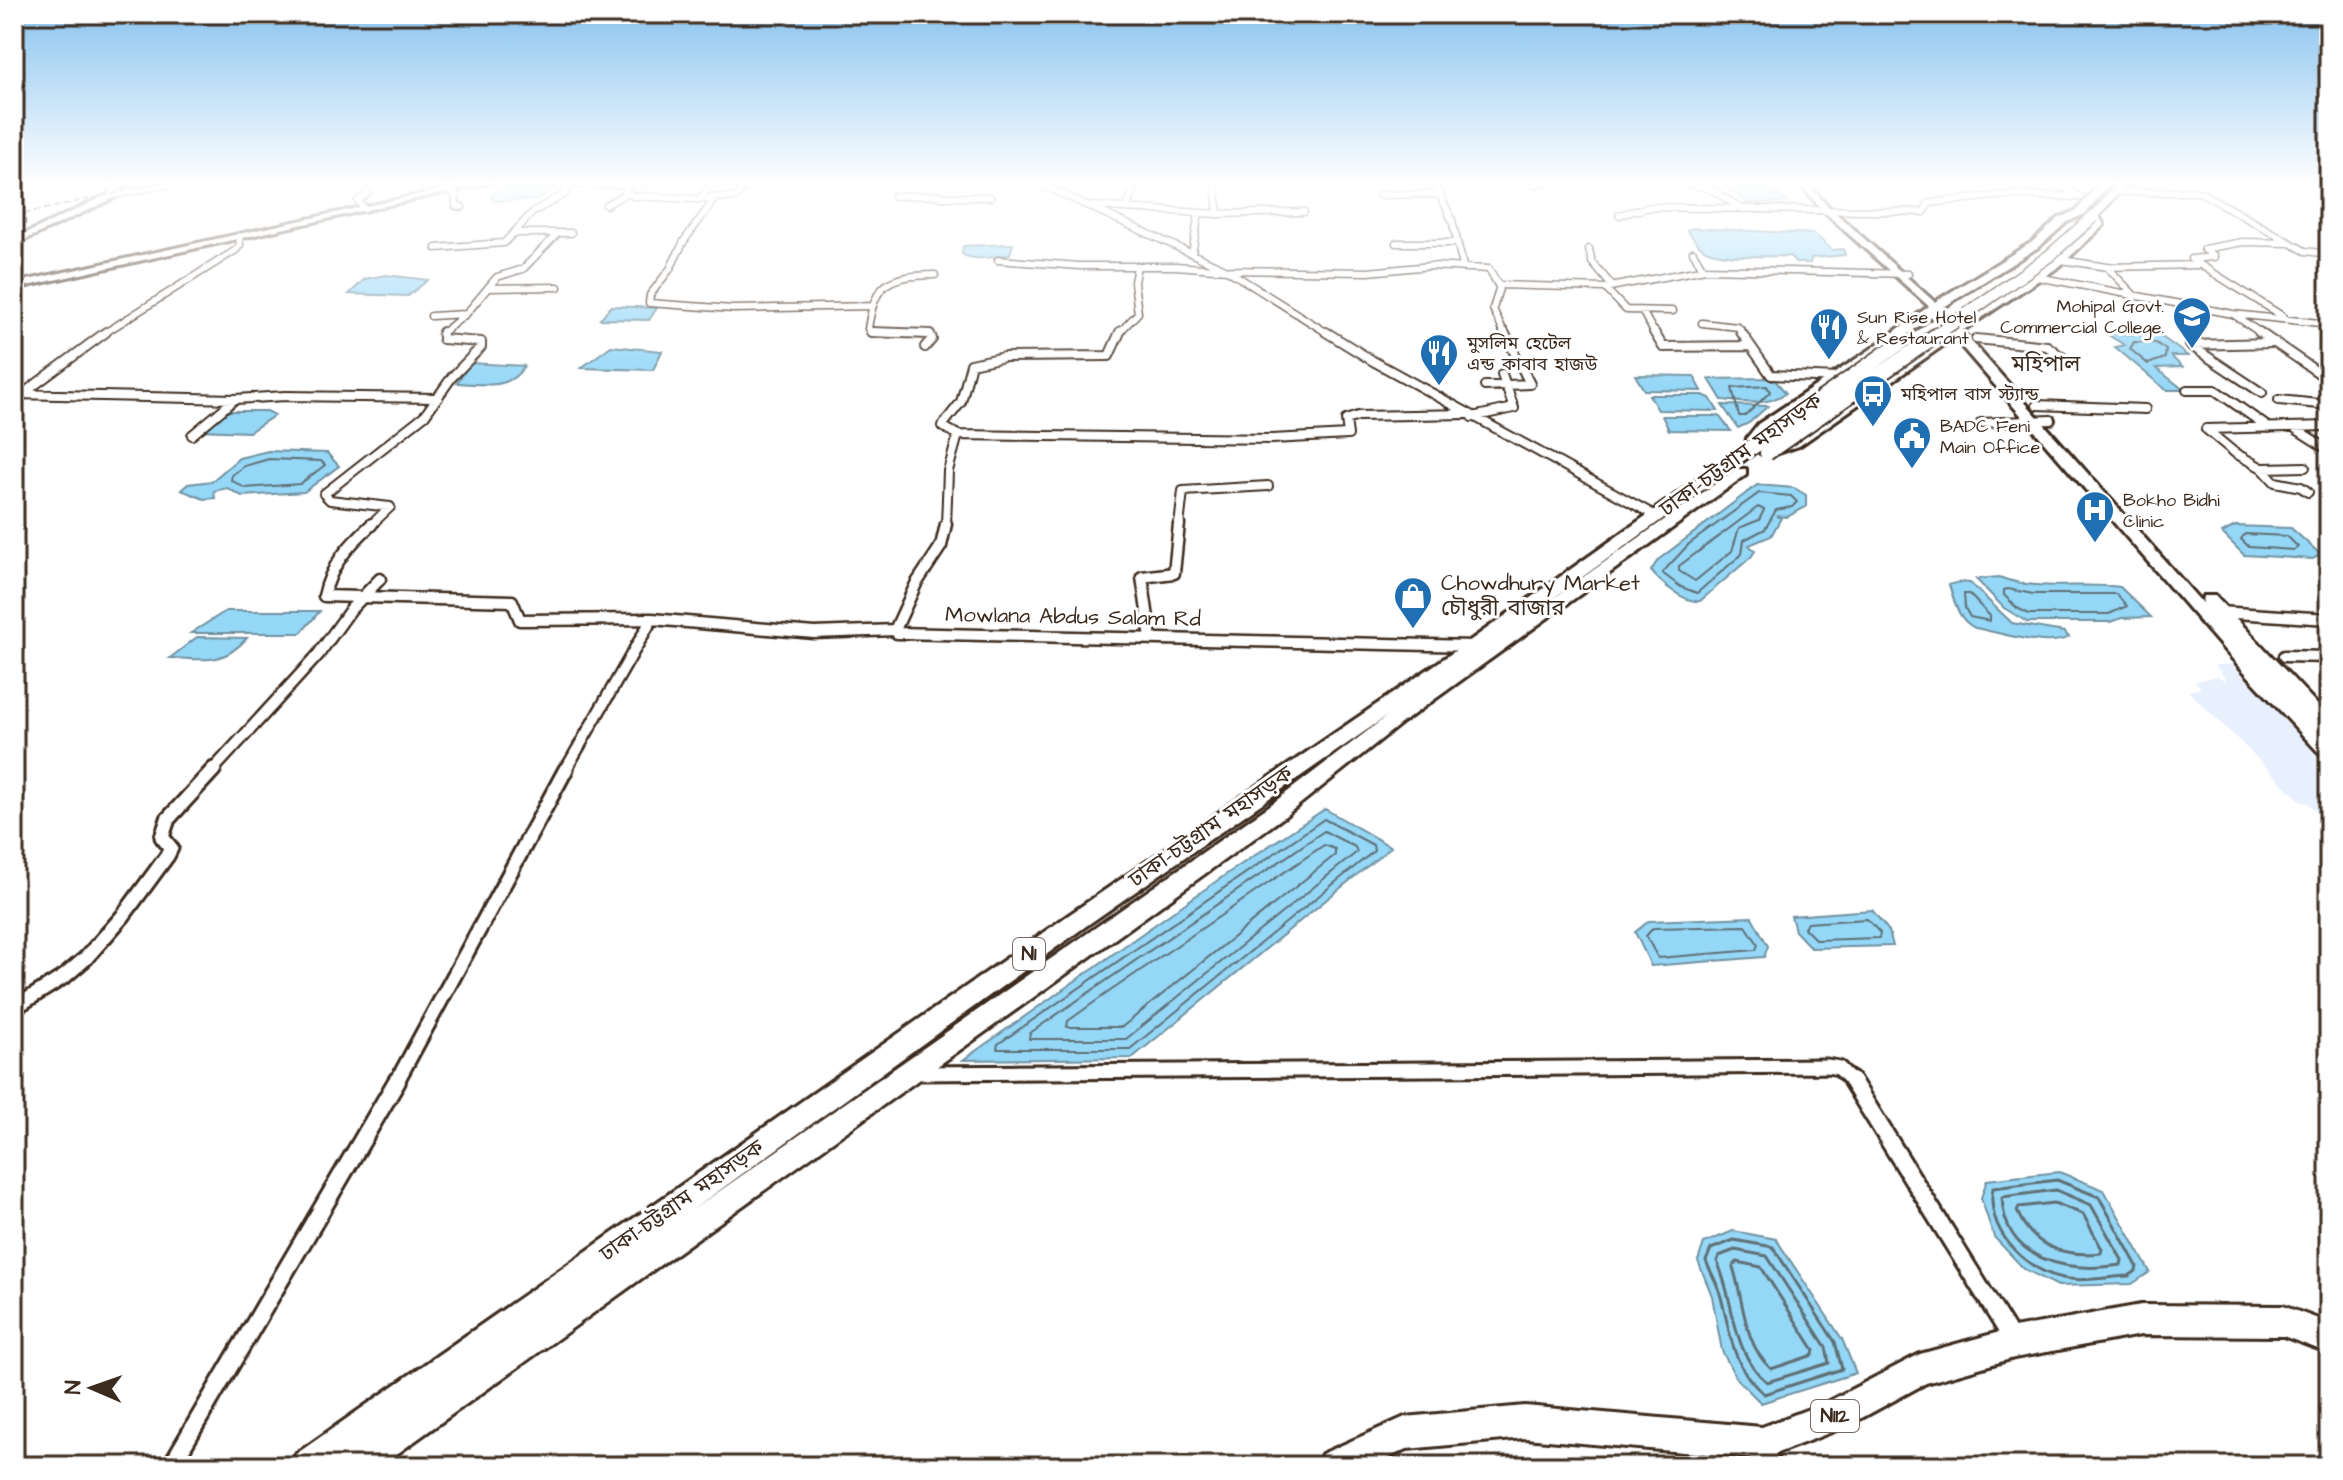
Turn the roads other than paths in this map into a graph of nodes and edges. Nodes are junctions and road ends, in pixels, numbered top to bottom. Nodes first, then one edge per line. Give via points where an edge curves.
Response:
1 (171, 251) edge
2 (234, 251) edge
3 (540, 251) edge
4 (679, 251) edge
5 (1186, 251) edge
6 (1459, 251) edge
7 (1589, 251) edge
8 (1877, 251) edge
9 (2025, 251) edge
10 (2055, 251) edge
11 (2071, 251) edge
12 (2207, 251) edge
13 (2307, 251) edge
14 (1693, 252) dead end
15 (1192, 254) joint
16 (2329, 254) edge
17 (998, 260) dead end
18 (2061, 260) junction
19 (2199, 265) junction
20 (1137, 266) junction
21 (1463, 266) junction
22 (2107, 267) junction
23 (1703, 269) junction
24 (1227, 270) junction
25 (1904, 274) junction
26 (935, 275) dead end
27 (2037, 277) junction
28 (1500, 285) junction
29 (14, 286) edge
30 (558, 287) dead end
31 (1609, 287) junction
32 (489, 288) junction
33 (2134, 295) junction
34 (873, 306) junction
35 (1938, 306) junction
36 (1642, 311) junction
37 (1673, 311) dead end
38 (466, 314) junction
39 (2233, 314) junction
40 (431, 316) dead end
41 (2287, 320) junction
42 (1702, 323) dead end
43 (2329, 324) edge
44 (1958, 327) junction
45 (1976, 339) junction
46 (2273, 343) junction
47 (1750, 346) junction
48 (925, 347) dead end
49 (2066, 360) dead end
50 (1502, 374) dead end
51 (1837, 378) junction
52 (2329, 380) edge
53 (1485, 386) dead end
54 (1505, 386) junction
55 (2187, 390) dead end
56 (25, 392) junction
57 (2262, 393) dead end
58 (14, 397) edge
59 (438, 398) junction
60 (235, 399) junction
61 (2279, 400) dead end
62 (2329, 405) edge
63 (2145, 409) dead end
64 (2041, 415) junction
65 (1470, 416) junction
66 (1981, 423) dead end
67 (2329, 426) edge
68 (2270, 428) junction
69 (2295, 429) junction
70 (192, 435) dead end
71 (958, 435) junction
72 (1760, 450) junction
73 (2329, 450) edge
74 (2305, 467) dead end
75 (2262, 468) junction
76 (1268, 486) dead end
77 (2308, 492) dead end
78 (1656, 516) junction
79 (380, 579) dead end
80 (360, 599) junction
81 (2219, 612) junction
82 (652, 619) junction
83 (2329, 619) edge
84 (895, 630) junction
85 (1151, 638) junction
86 (1474, 646) junction
87 (2284, 656) dead end
88 (2329, 657) edge
89 (2329, 729) edge
90 (2329, 751) edge
91 (14, 1008) edge
92 (909, 1073) junction
93 (2329, 1338) edge
94 (2014, 1343) junction
95 (1767, 1455) edge
96 (177, 1466) edge
97 (308, 1466) edge
98 (352, 1466) edge
99 (1334, 1466) edge

1 - 29 main road
2 - 56 street via 105,332
3 - 32 street via 523,269 497,277
4 - 34 street via 649,303 733,309
5 - 15 street
6 - 21 street
7 - 31 street
8 - 25 main road
9 - 35 highway
10 - 72 highway, ঢাকা-চট্টগ্রাম মহাসড়ক / N1, bridge
11 - 18 highway
12 - 19 street via 2215,256 2191,259
13 - 16 street
14 - 23 street
15 - 24 street
17 - 20 street
18 - 22 street
18 - 27 highway
19 - 22 street
19 - 41 street
20 - 24 street
20 - 71 street via 1138,313 1116,335 1109,356 1004,357 971,364 961,402 942,426
21 - 24 street via 1368,272
21 - 28 street via 1489,269
22 - 33 street
23 - 25 street
23 - 31 street
24 - 65 street
25 - 35 main road
26 - 34 street via 891,278 879,287
27 - 33 street
27 - 44 highway
28 - 31 street
28 - 54 street via 1493,309 1530,380
30 - 32 street
31 - 36 street via 1621,308
32 - 38 street
33 - 39 street
34 - 48 street via 870,331 930,334
35 - 44 highway
35 - 51 highway
36 - 37 street
36 - 47 street via 1663,347
38 - 40 street
38 - 59 street via 441,338 481,342 481,347
39 - 41 street
39 - 46 street
41 - 43 street
42 - 47 street via 1738,327
44 - 45 highway
44 - 64 highway
44 - 72 highway via 1794,443
45 - 49 street via 2047,346
45 - 64 highway
46 - 52 street
46 - 57 street via 2190,345
47 - 51 street via 1771,375
50 - 54 street
51 - 72 highway via 1763,427 1754,438
53 - 54 street
54 - 65 street via 1513,410
55 - 68 street via 2215,390
56 - 58 street
56 - 60 street
59 - 60 street
59 - 80 street via 425,415 324,494 330,500 390,507 340,553 326,581 324,596
60 - 70 street
61 - 62 street
63 - 64 street
64 - 66 street
64 - 81 highway
64 - 90 highway via 2234,650
65 - 71 street via 1358,416 1346,420 1348,435 1272,439
65 - 78 street
67 - 69 street
68 - 69 street
68 - 75 street via 2206,429
69 - 73 street
71 - 84 street via 948,471 941,546
72 - 78 highway, ঢাকা-চট্টগ্রাম মহাসড়ক / N1
72 - 92 highway, ঢাকা-চট্টগ্রাম মহাসড়ক / N1 via 1251,829
74 - 75 street
75 - 77 street via 2275,482
76 - 85 street via 1183,491 1174,573 1142,577
78 - 86 highway, ঢাকা-চট্টগ্রাম মহাসড়ক / N1
79 - 80 street
80 - 82 street, Mowlana Abdus Salam Rd via 512,601 520,620
80 - 91 street via 318,655 168,819 162,837 171,848 167,856 112,929 70,973
81 - 83 street
81 - 89 highway
82 - 84 street, Mowlana Abdus Salam Rd via 814,633
82 - 96 street via 388,1097 174,1461
84 - 85 street, Mowlana Abdus Salam Rd
85 - 86 street, Mowlana Abdus Salam Rd
86 - 97 highway, ঢাকা-চট্টগ্রাম মহাসড়ক / N1
87 - 88 street
92 - 94 street via 1839,1068 1897,1151
92 - 98 highway, ঢাকা-চট্টগ্রাম মহাসড়ক / N1
93 - 94 highway, N112 via 2283,1321 2141,1320
94 - 95 highway, N112 via 1920,1369
95 - 99 highway, N112 via 1525,1422 1405,1433

